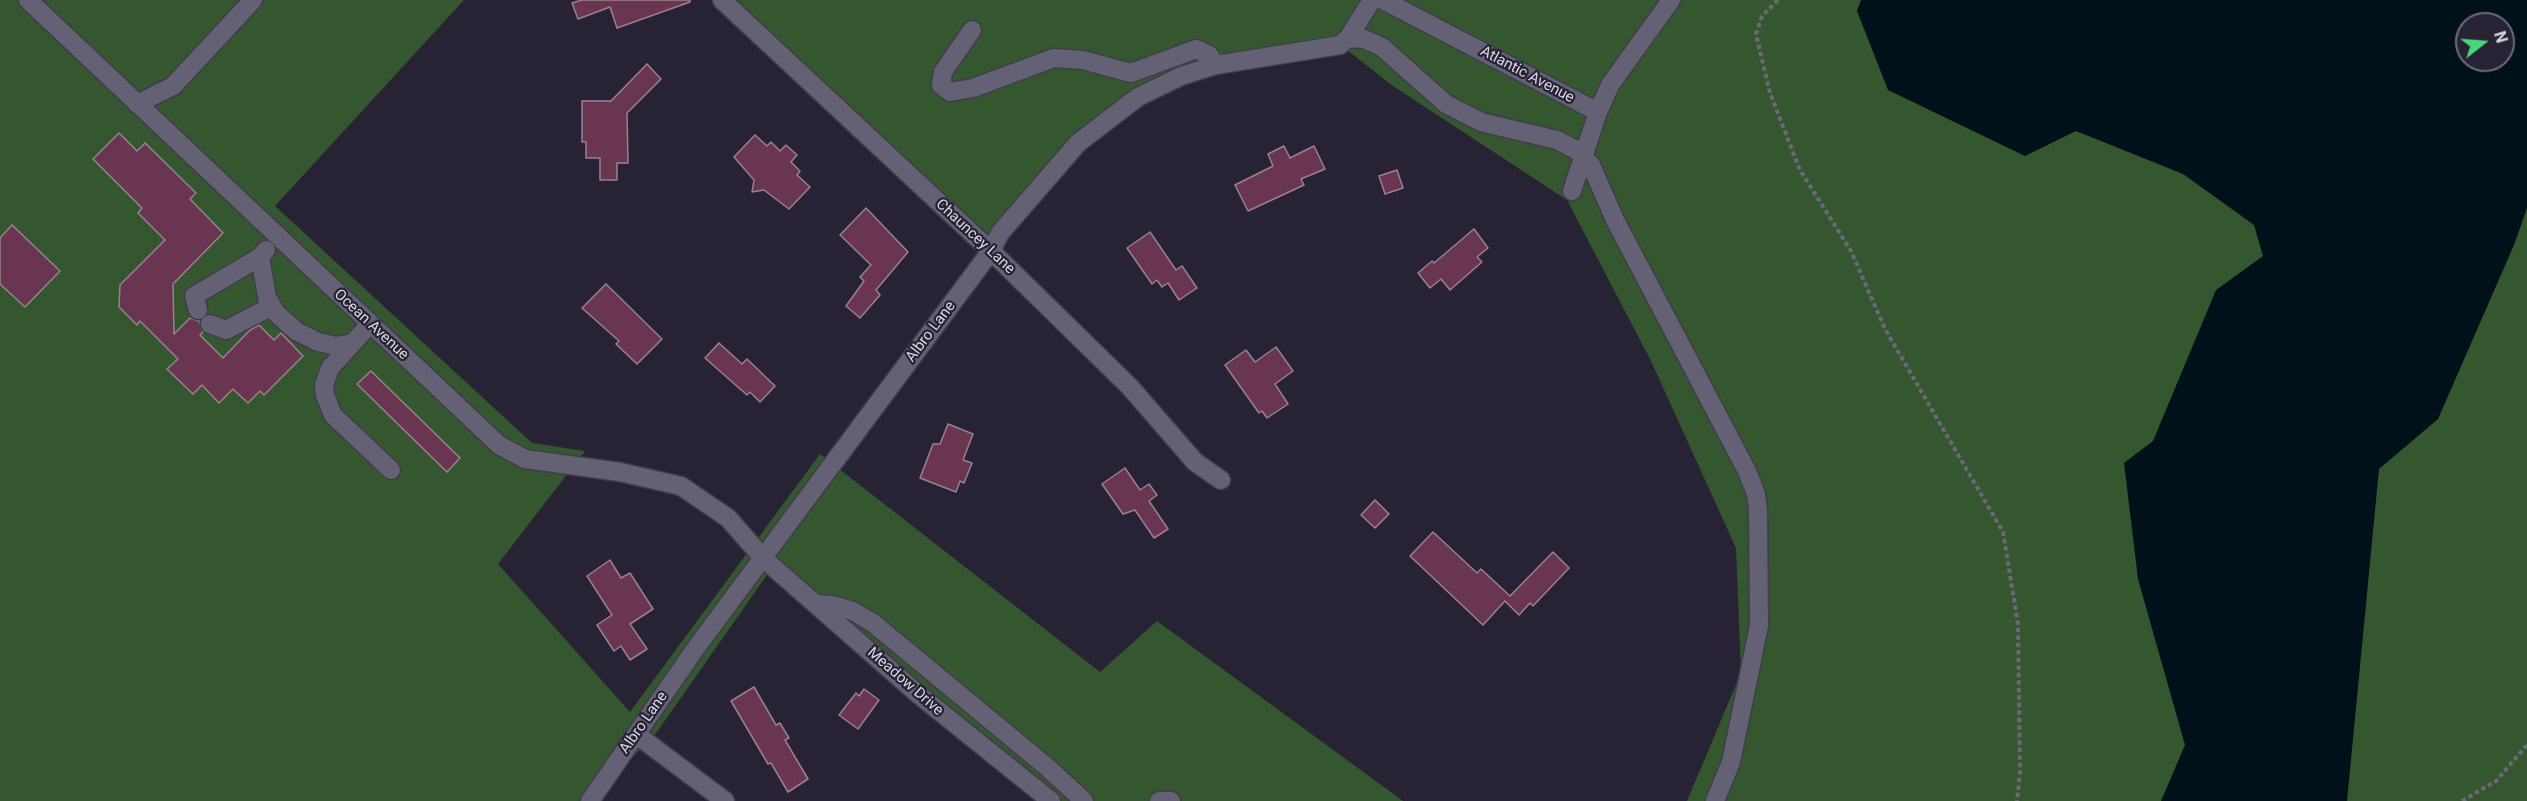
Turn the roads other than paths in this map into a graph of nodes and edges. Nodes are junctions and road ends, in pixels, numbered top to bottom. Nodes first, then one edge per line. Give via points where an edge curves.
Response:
1 (28, 0) edge
2 (253, 0) edge
3 (722, 0) edge
4 (1372, 0) edge
5 (1383, 0) edge
6 (1671, 0) edge
7 (972, 30) dead end
8 (1348, 38) junction
9 (1216, 65) junction
10 (137, 104) junction
11 (1598, 112) junction
12 (1583, 158) junction
13 (1572, 191) dead end
14 (276, 236) junction
15 (992, 251) junction
16 (260, 257) junction
17 (272, 306) junction
18 (198, 310) dead end
19 (210, 324) dead end
20 (370, 324) junction
21 (350, 344) junction
22 (391, 470) dead end
23 (1221, 480) dead end
24 (763, 558) junction
25 (817, 604) junction
26 (637, 735) junction
27 (590, 801) edge
28 (725, 801) edge
29 (1051, 801) edge
30 (1084, 801) edge
31 (1159, 801) edge
32 (1171, 801) edge
33 (1715, 801) edge

1 - 10 street, Ocean Avenue
2 - 10 street via 173,86
3 - 15 street, Chauncey Lane
4 - 8 street
5 - 11 street, Atlantic Avenue
6 - 11 street via 1610,86
7 - 9 street via 943,72 941,85 950,92 973,88 1054,58 1068,57 1131,73 1196,49 1209,55
8 - 9 street, Albro Lane via 1335,46
8 - 12 street via 1364,39 1382,48 1446,104 1481,122 1557,140
9 - 15 street, Albro Lane via 1181,76 1138,98 1078,143 1000,233
10 - 14 street, Ocean Avenue
11 - 12 street
12 - 13 street
12 - 33 street via 1598,178 1615,220 1756,494 1759,626 1731,762
14 - 16 street
14 - 20 street, Ocean Avenue
15 - 23 street, Chauncey Lane via 1130,387 1195,462
15 - 24 street, Albro Lane
16 - 17 street
16 - 18 street via 194,296
17 - 19 street via 226,330
17 - 21 street via 296,331 311,339 336,346
20 - 21 street
20 - 24 street, Ocean Avenue via 499,445 525,459 620,472 681,486 728,518
21 - 22 street via 330,368 325,395 333,415
24 - 25 street, Meadow Drive
24 - 26 street, Albro Lane
25 - 29 street, Meadow Drive via 918,694
25 - 30 street via 833,604 873,623
26 - 27 street, Albro Lane
26 - 28 street
31 - 32 street

